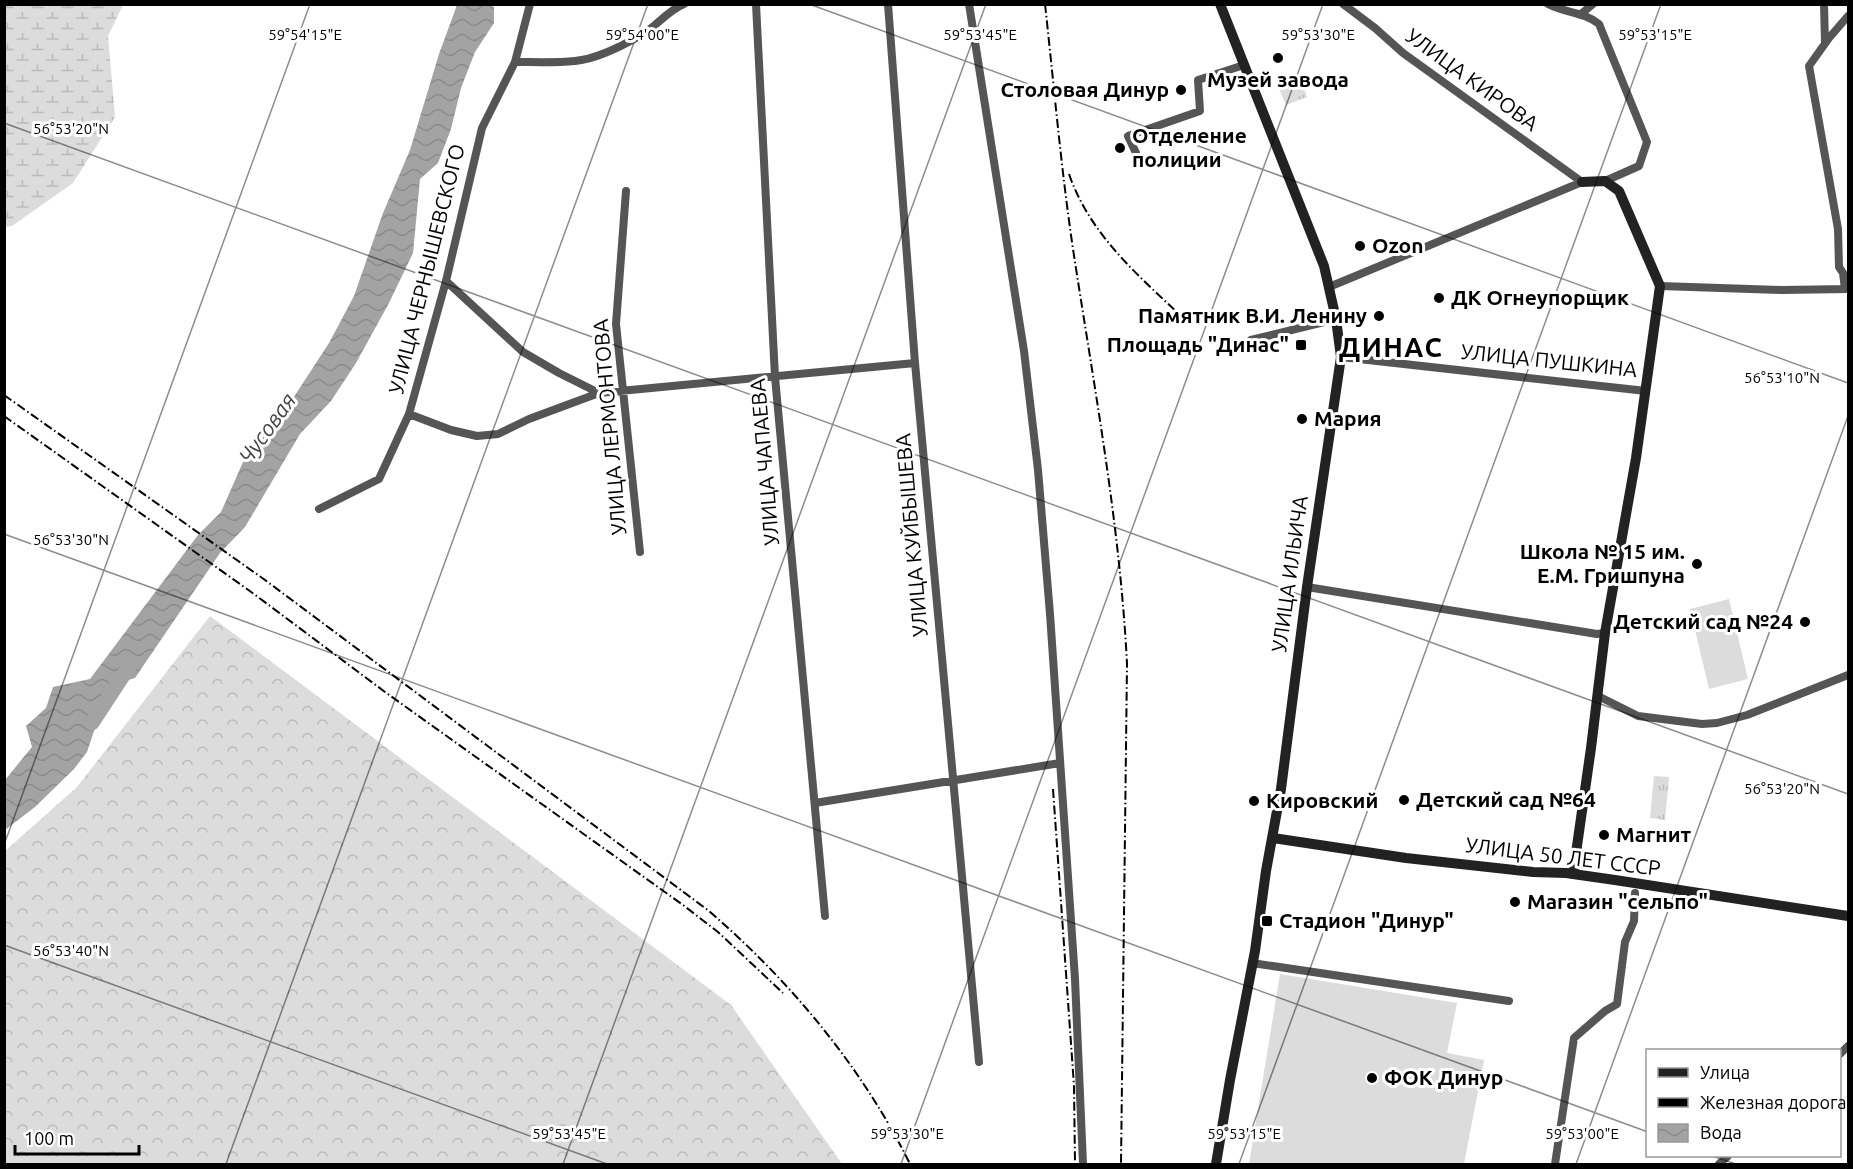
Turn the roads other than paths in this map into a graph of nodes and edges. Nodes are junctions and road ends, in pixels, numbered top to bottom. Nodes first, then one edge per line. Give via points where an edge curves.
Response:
1 (530, 4) edge
2 (684, 4) edge
3 (756, 4) edge
4 (888, 4) edge
5 (969, 4) edge
6 (1220, 4) edge
7 (1343, 4) edge
8 (1548, 4) edge
9 (1593, 4) edge
10 (1824, 4) edge
11 (1581, 14) junction
12 (1848, 16) edge
13 (1826, 42) junction
14 (515, 62) junction
15 (1244, 65) junction
16 (1136, 153) dead end
17 (1605, 181) junction
18 (1582, 182) junction
19 (626, 191) dead end
20 (446, 281) junction
21 (1660, 286) junction
22 (1329, 287) junction
23 (1847, 289) edge
24 (1336, 319) junction
25 (1251, 340) dead end
26 (1341, 357) junction
27 (915, 363) junction
28 (775, 377) junction
29 (624, 389) junction
30 (1646, 391) junction
31 (599, 393) junction
32 (408, 414) junction
33 (319, 509) dead end
34 (640, 552) dead end
35 (1307, 587) junction
36 (1605, 633) junction
37 (1848, 675) edge
38 (1598, 696) junction
39 (1060, 763) junction
40 (952, 782) junction
41 (815, 803) junction
42 (1273, 838) junction
43 (1573, 874) junction
44 (1635, 893) dead end
45 (825, 915) dead end
46 (1848, 916) edge
47 (1252, 963) junction
48 (1509, 1001) dead end
49 (979, 1062) dead end
50 (1083, 1164) edge
51 (1216, 1164) edge
52 (1556, 1164) edge

1 - 14 street, УЛИЦА ЧЕРНЫШЕВСКОГО
2 - 14 street via 649,30 603,53 577,61
3 - 28 street, УЛИЦА ЧАПАЕВА
4 - 27 street, УЛИЦА КУЙБЫШЕВА
5 - 39 street via 1025,362 1045,545
6 - 15 street, УЛИЦА ИЛЬИЧА
7 - 18 street, УЛИЦА КИРОВА via 1403,53
8 - 11 street
9 - 11 street
10 - 13 street
11 - 17 street via 1599,24 1647,142 1639,166
12 - 13 street
13 - 23 street via 1809,66 1838,229 1839,267
14 - 20 street, УЛИЦА ЧЕРНЫШЕВСКОГО via 482,128
15 - 16 street via 1198,80 1200,111 1128,136
15 - 22 street, УЛИЦА ИЛЬИЧА
17 - 18 street
17 - 21 street via 1619,191
18 - 22 street
19 - 29 street, УЛИЦА ЛЕРМОНТОВА via 616,324
20 - 31 street via 523,352
20 - 32 street, УЛИЦА ЧЕРНЫШЕВСКОГО
21 - 23 street
21 - 30 street, УЛИЦА ПУШКИНА
22 - 24 street, УЛИЦА ИЛЬИЧА
24 - 25 street
24 - 26 street, УЛИЦА ИЛЬИЧА
26 - 30 street, УЛИЦА ПУШКИНА
26 - 35 street, УЛИЦА ИЛЬИЧА
27 - 28 street
27 - 40 street, УЛИЦА КУЙБЫШЕВА
28 - 29 street
28 - 41 street, УЛИЦА ЧАПАЕВА
29 - 31 street
29 - 34 street, УЛИЦА ЛЕРМОНТОВА
30 - 36 street, УЛИЦА ПУШКИНА
31 - 32 street via 498,434 451,430
32 - 33 street, УЛИЦА ЧЕРНЫШЕВСКОГО via 379,479
35 - 36 street
35 - 42 street, УЛИЦА ИЛЬИЧА
36 - 38 street, УЛИЦА ПУШКИНА
37 - 38 street via 1717,723 1638,716
38 - 43 street, УЛИЦА ПУШКИНА
39 - 40 street
39 - 50 street
40 - 41 street
40 - 49 street, УЛИЦА КУЙБЫШЕВА
41 - 45 street, УЛИЦА ЧАПАЕВА
42 - 43 street, УЛИЦА 50 ЛЕТ СССР via 1406,858
42 - 47 street, УЛИЦА ИЛЬИЧА
43 - 46 street, УЛИЦА 50 ЛЕТ СССР
44 - 52 street via 1634,921 1624,942 1617,1004 1574,1038
47 - 48 street
47 - 51 street, УЛИЦА ИЛЬИЧА

